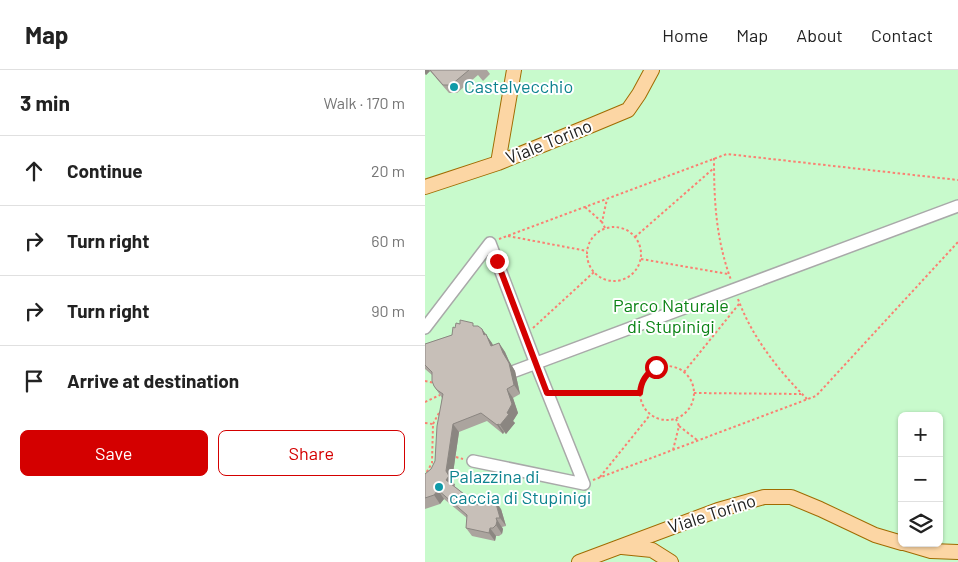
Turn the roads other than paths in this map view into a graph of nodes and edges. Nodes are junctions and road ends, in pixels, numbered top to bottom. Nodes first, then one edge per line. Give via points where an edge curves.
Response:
1 (514, 70) edge
2 (652, 70) edge
3 (498, 163) junction
4 (425, 187) edge
5 (958, 206) edge
6 (425, 328) edge
7 (536, 364) junction
8 (515, 371) dead end
9 (473, 461) dead end
10 (898, 542) edge
11 (619, 547) junction
12 (917, 547) edge
13 (958, 552) edge
14 (579, 562) edge
15 (671, 562) edge

1 - 3 main road
2 - 3 main road, Viale Torino via 628,110
3 - 4 main road, Viale Torino
5 - 7 street
6 - 7 street via 490,243
7 - 8 street
7 - 9 street via 584,484
10 - 11 main road, Viale Torino via 875,535 791,497 764,497 718,510
11 - 14 main road, Viale Torino
11 - 15 main road via 652,550
12 - 13 main road, Viale Torino

